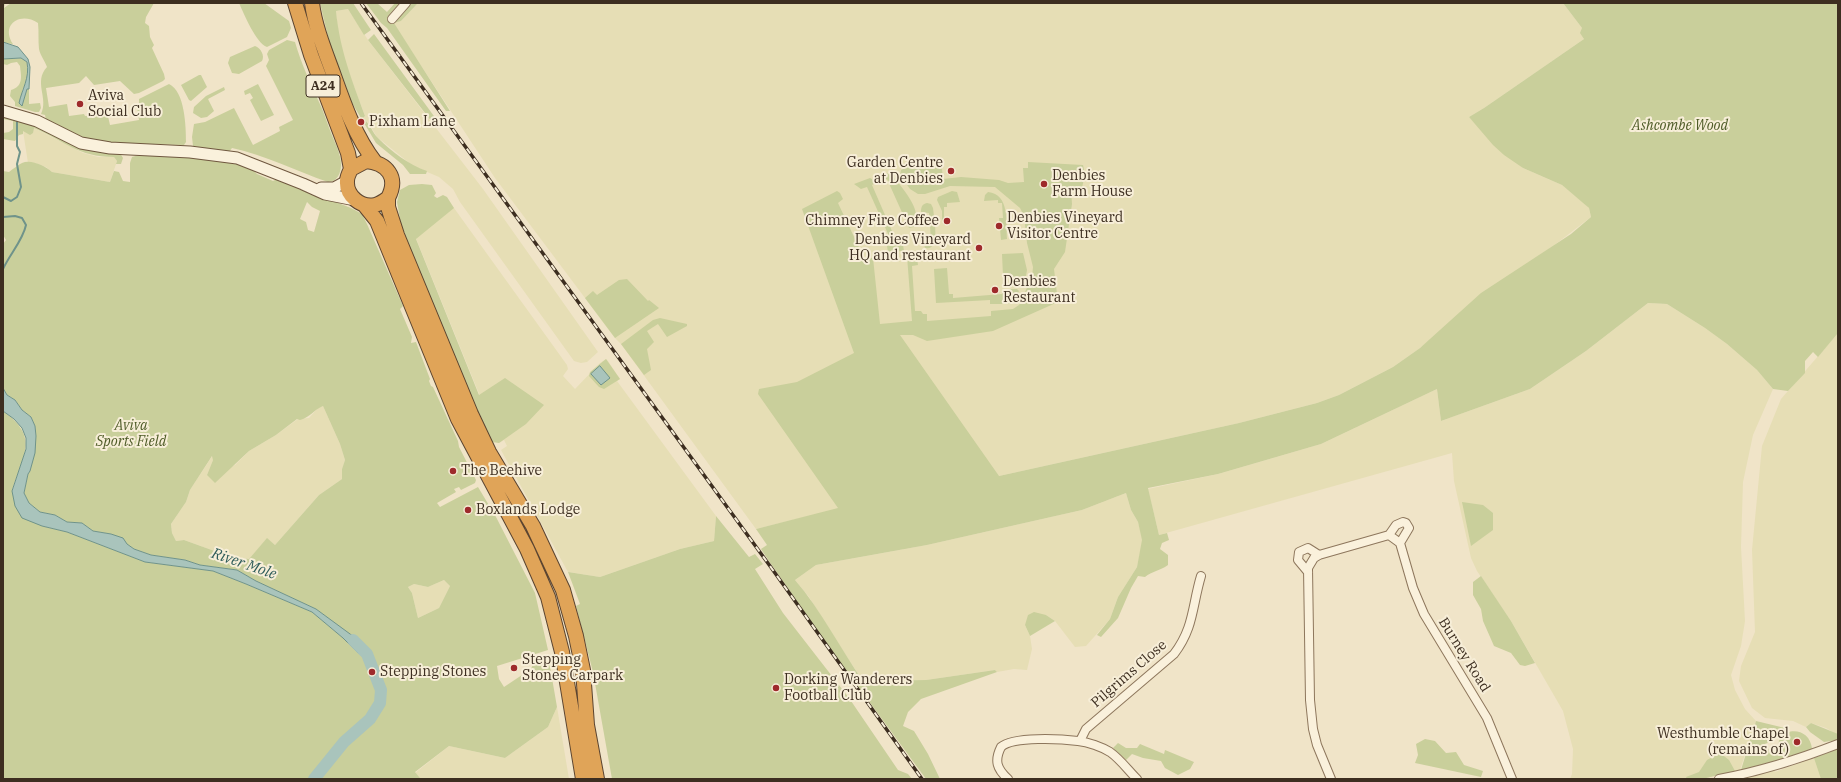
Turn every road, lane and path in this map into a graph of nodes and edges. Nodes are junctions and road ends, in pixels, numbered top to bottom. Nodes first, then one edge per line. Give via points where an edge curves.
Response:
1 (295, 3) edge
2 (312, 3) edge
3 (406, 3) edge
4 (392, 19) dead end
5 (3, 112) edge
6 (375, 162) junction
7 (349, 175) junction
8 (303, 184) junction
9 (388, 198) junction
10 (360, 203) junction
11 (1389, 535) junction
12 (1400, 543) junction
13 (1319, 555) junction
14 (1308, 572) junction
15 (1201, 576) dead end
16 (1080, 741) junction
17 (1838, 744) edge
18 (583, 779) edge
19 (597, 779) edge
20 (1008, 779) edge
21 (1137, 779) edge
22 (1330, 779) edge
23 (1512, 779) edge
24 (1719, 779) edge

1 - 7 highway, A24 via 308,48 348,153
2 - 6 highway, A24 via 325,51 342,97 364,147
3 - 4 street
5 - 8 main road via 37,121 81,143 230,157 247,161
6 - 7 highway via 366,161
6 - 9 highway via 382,164 391,176 393,182
7 - 8 main road via 334,188
7 - 10 highway via 350,194
8 - 10 main road via 325,194
9 - 10 highway via 375,205
9 - 19 highway via 390,216 471,414 489,452 533,526 563,590 583,670 587,725
10 - 18 highway via 377,221 458,419 527,549 548,597 562,652
11 - 12 street
11 - 12 street via 1396,525 1406,523 1409,528
11 - 13 street
12 - 23 street, Burney Road via 1413,588 1424,614 1487,718
13 - 14 street via 1310,563
13 - 14 street via 1308,548 1299,552 1298,560
14 - 22 street via 1310,700 1313,729
15 - 16 street, Pilgrims Close via 1193,615 1182,644 1174,654 1086,729
16 - 20 street via 1022,741 1005,744 999,750 996,764
16 - 21 street via 1110,752
17 - 24 street via 1780,766

